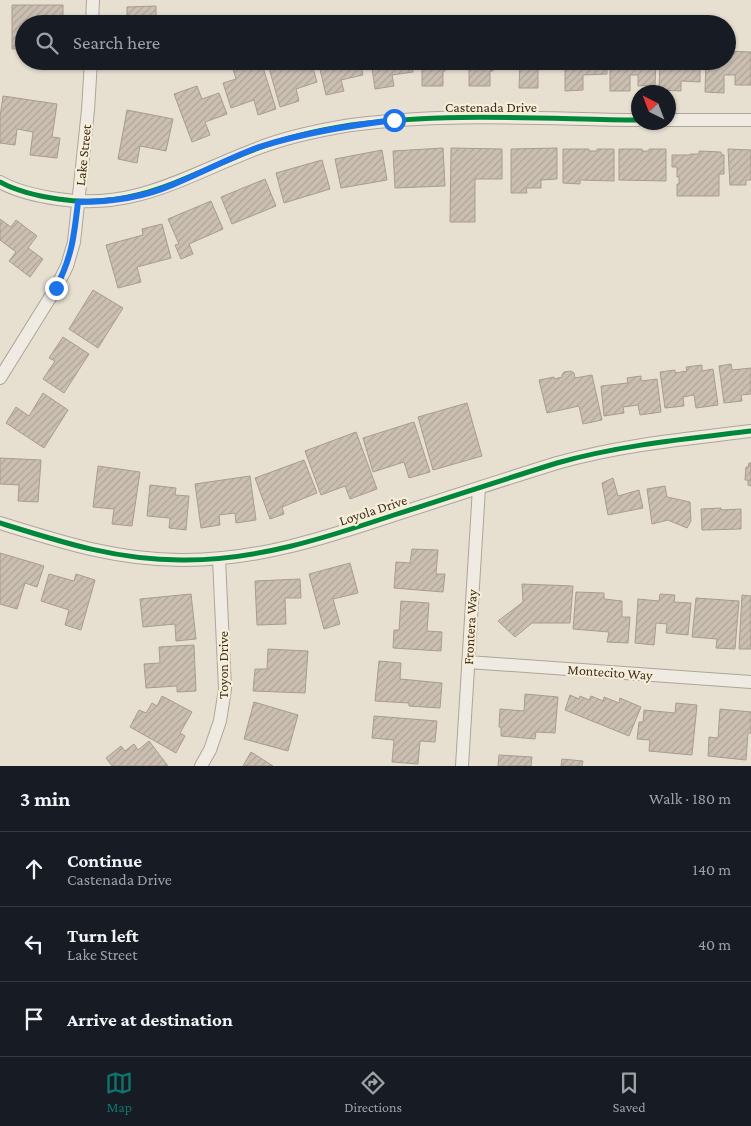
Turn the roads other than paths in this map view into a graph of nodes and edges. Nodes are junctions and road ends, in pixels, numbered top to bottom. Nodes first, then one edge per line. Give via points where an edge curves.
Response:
1 (93, 0) edge
2 (92, 15) edge
3 (90, 70) edge
4 (631, 120) edge
5 (676, 120) edge
6 (751, 120) edge
7 (0, 182) edge
8 (78, 202) junction
9 (0, 378) edge
10 (751, 431) edge
11 (479, 488) junction
12 (0, 523) edge
13 (219, 559) junction
14 (468, 662) junction
15 (751, 682) edge
16 (201, 766) edge
17 (462, 766) edge

1 - 2 street
3 - 8 street, Lake Street
4 - 8 street, Castenada Drive via 437,118 349,126 301,135 258,148 139,196 106,202
5 - 6 street
7 - 8 street, Castenada Drive via 35,196
8 - 9 street, Lake Street via 74,242 67,266
10 - 11 street, Loyola Drive via 594,452
11 - 13 street, Loyola Drive via 309,542
11 - 14 street, Frontera Way
12 - 13 street, Loyola Drive via 80,548 111,554 180,560
13 - 16 street, Toyon Drive via 225,688 220,720
14 - 15 street, Montecito Way
14 - 17 street, Frontera Way

